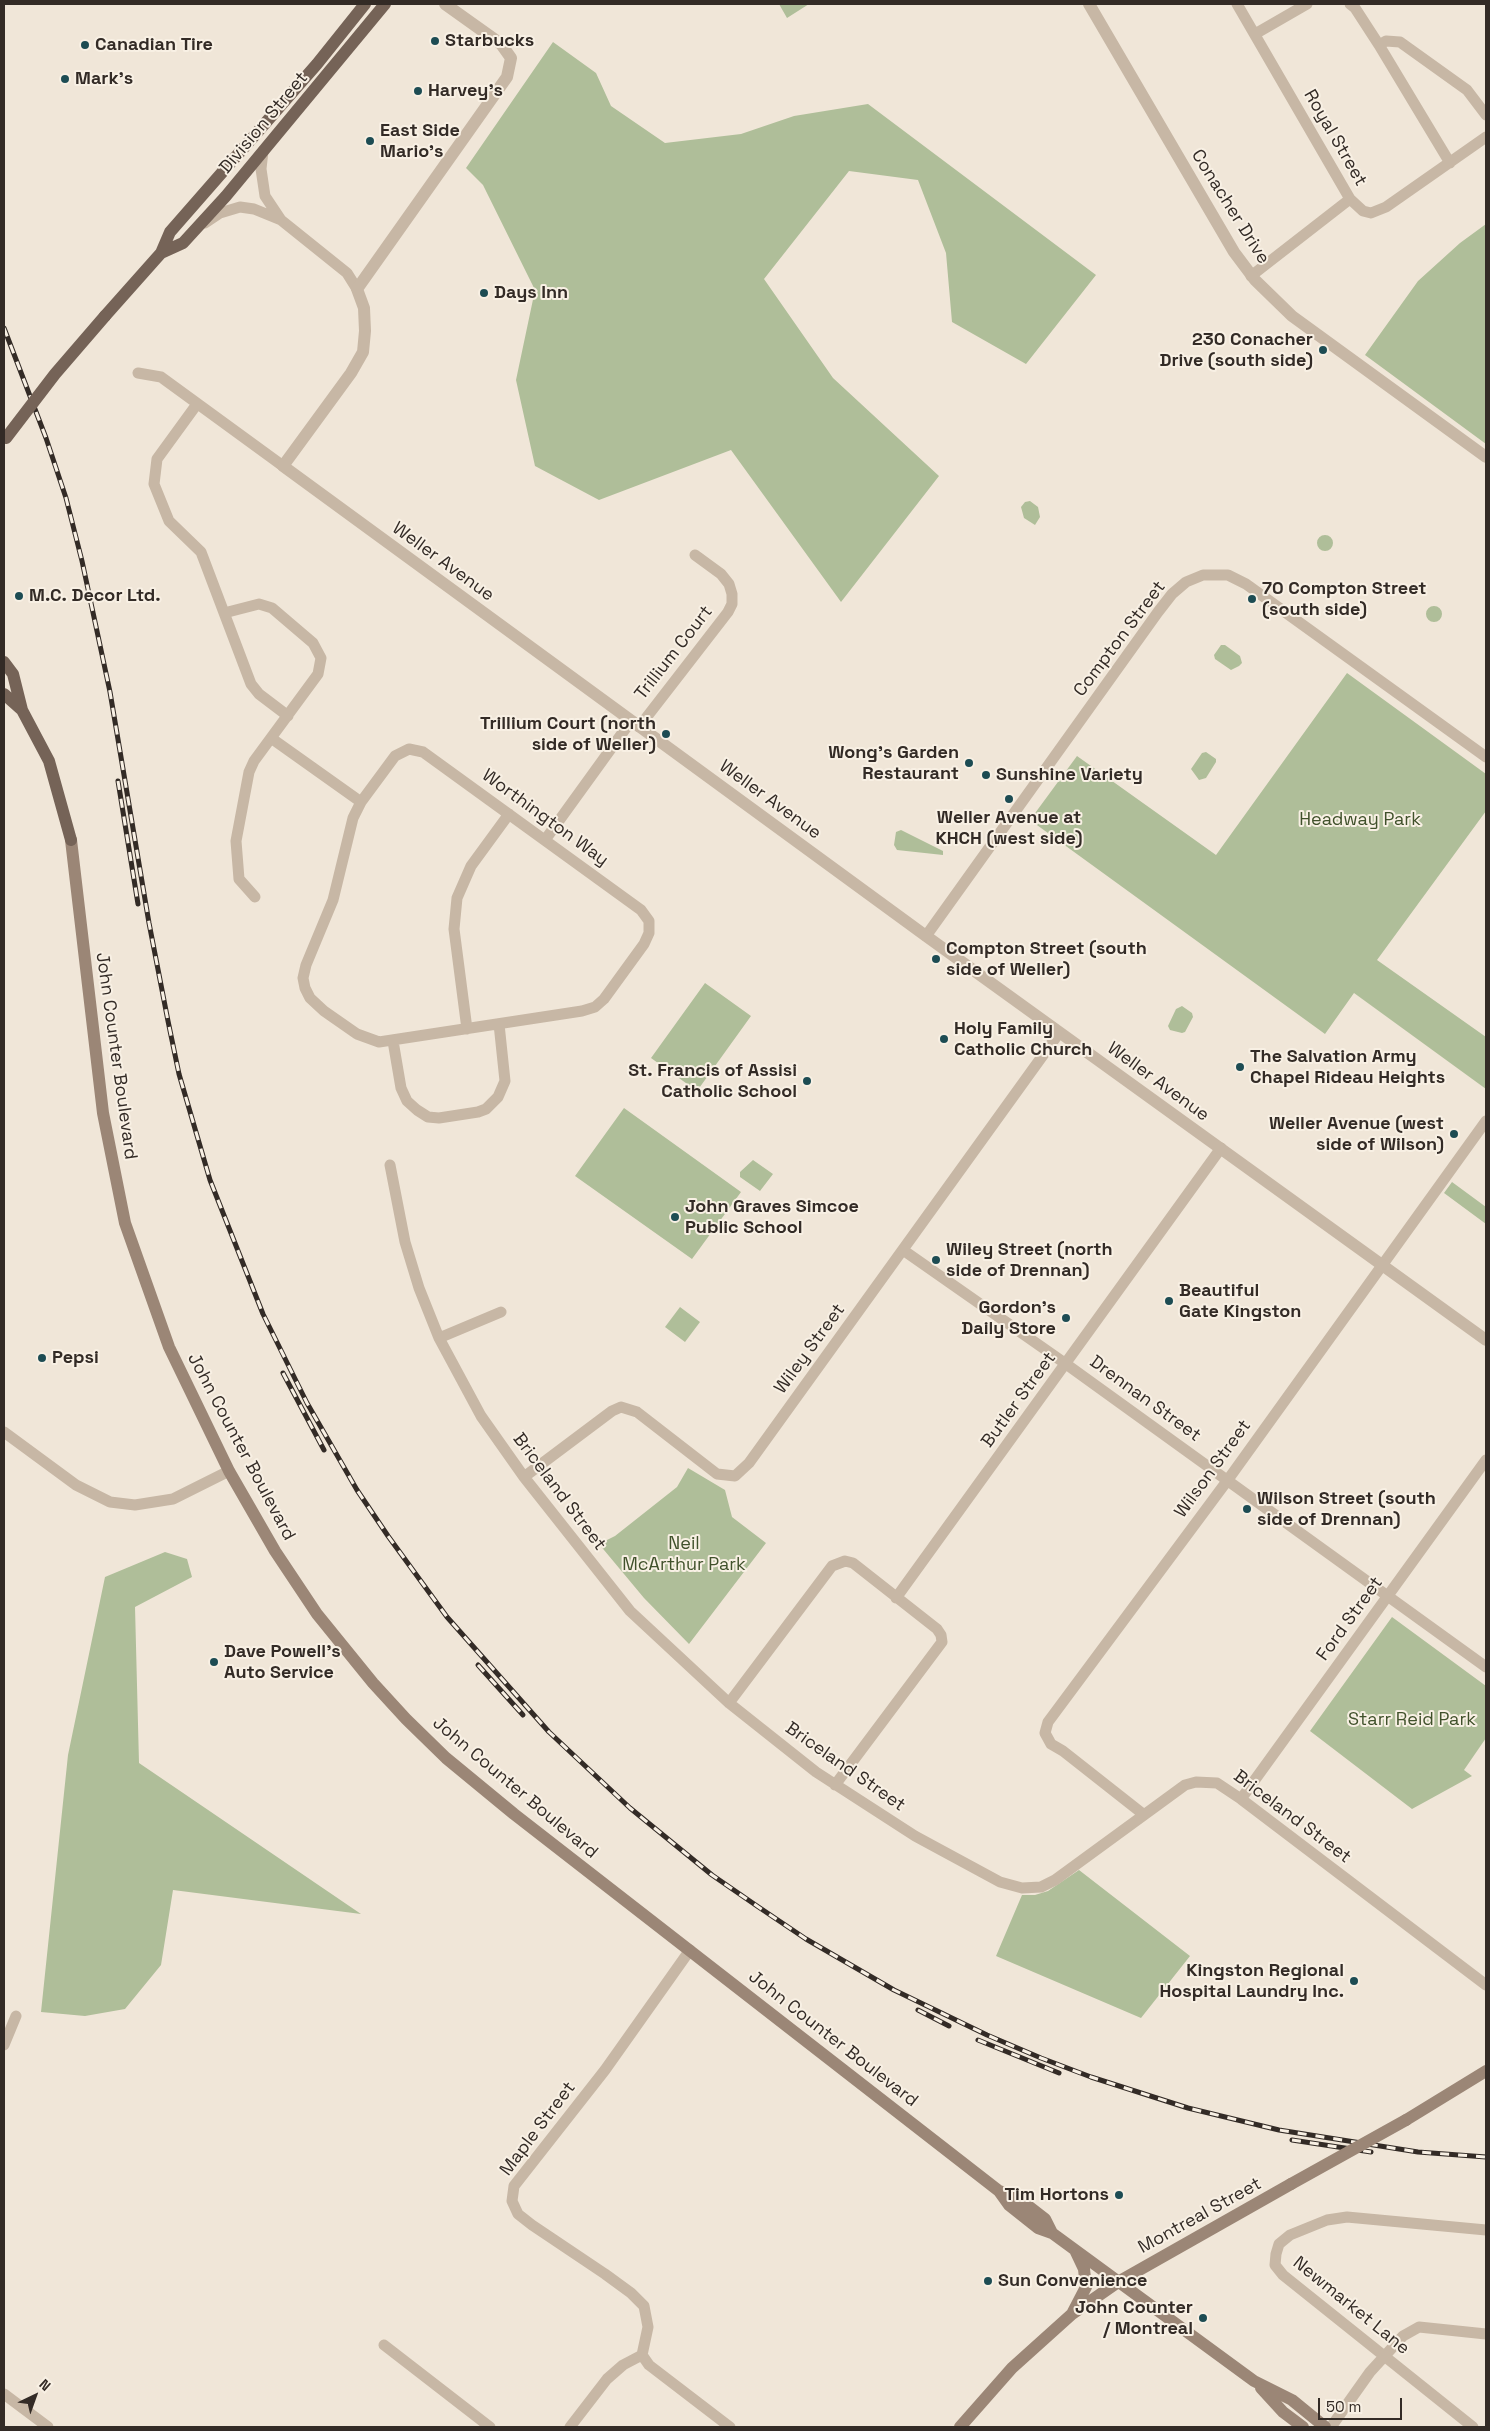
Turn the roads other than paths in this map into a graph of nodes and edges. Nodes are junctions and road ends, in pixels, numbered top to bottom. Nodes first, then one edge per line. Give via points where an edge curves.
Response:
1 (365, 4) edge
2 (386, 4) edge
3 (445, 4) edge
4 (1089, 4) edge
5 (1237, 4) edge
6 (1307, 4) edge
7 (1350, 4) edge
8 (1255, 34) junction
9 (1379, 45) junction
10 (1486, 115) edge
11 (1486, 137) edge
12 (263, 151) junction
13 (1450, 163) junction
14 (1350, 199) junction
15 (281, 220) junction
16 (195, 229) junction
17 (160, 253) junction
18 (1251, 276) junction
19 (357, 289) junction
20 (138, 373) dead end
21 (197, 404) junction
22 (5, 441) edge
23 (1486, 457) edge
24 (283, 466) junction
25 (695, 555) dead end
26 (224, 613) junction
27 (4, 662) edge
28 (4, 694) edge
29 (22, 710) junction
30 (288, 716) junction
31 (635, 724) junction
32 (271, 738) junction
33 (1486, 757) edge
34 (361, 802) junction
35 (509, 814) junction
36 (545, 840) junction
37 (255, 897) dead end
38 (926, 936) junction
39 (499, 1024) junction
40 (467, 1029) junction
41 (1059, 1033) junction
42 (393, 1041) junction
43 (1486, 1122) edge
44 (1221, 1148) junction
45 (390, 1165) dead end
46 (903, 1250) junction
47 (1382, 1266) junction
48 (501, 1312) dead end
49 (439, 1338) junction
50 (1486, 1340) edge
51 (1066, 1364) junction
52 (4, 1432) edge
53 (1486, 1460) edge
54 (229, 1471) junction
55 (524, 1476) junction
56 (1227, 1481) junction
57 (1388, 1596) junction
58 (896, 1598) junction
59 (1486, 1667) edge
60 (729, 1703) junction
61 (835, 1785) junction
62 (1241, 1799) junction
63 (1143, 1814) junction
64 (690, 1950) junction
65 (1486, 1985) edge
66 (16, 2016) dead end
67 (4, 2045) edge
68 (1486, 2071) edge
69 (1486, 2230) edge
70 (1074, 2249) junction
71 (1118, 2282) junction
72 (1072, 2314) junction
73 (1486, 2334) edge
74 (384, 2345) dead end
75 (642, 2355) junction
76 (1383, 2356) junction
77 (1254, 2381) junction
78 (4, 2394) edge
79 (48, 2427) edge
80 (490, 2427) edge
81 (570, 2427) edge
82 (730, 2427) edge
83 (960, 2427) edge
84 (1303, 2427) edge
85 (1326, 2427) edge
86 (1331, 2427) edge
87 (1473, 2427) edge

1 - 17 main road, Division Street via 317,64 170,232
2 - 12 main road, Division Street
3 - 19 street via 501,44 511,58 510,68 502,85
4 - 18 street, Conacher Drive via 1229,244
5 - 8 street, Royal Street
6 - 8 street
7 - 9 street
8 - 14 street, Royal Street
9 - 10 street via 1386,41 1400,42 1467,90
9 - 13 street
11 - 13 street, Royal Street
12 - 15 street via 262,189
12 - 16 main road, Division Street
13 - 14 street, Royal Street via 1378,211 1363,211
14 - 18 street
15 - 16 street via 240,207 220,213
15 - 19 street via 347,273
16 - 17 main road, Division Street via 183,243
17 - 22 main road, Division Street, bridge via 55,374
18 - 23 street, Conacher Drive via 1292,316
19 - 24 street via 364,308 363,352
20 - 21 street via 161,377
21 - 24 street
21 - 26 street via 157,459 154,484 169,521 201,552
24 - 31 street, Weller Avenue
25 - 31 street, Trillium Court via 729,584 732,604
26 - 30 street via 251,684
26 - 30 street via 253,605 272,608 313,643 321,658 318,674
27 - 29 main road via 12,674
28 - 29 main road
29 - 54 main road, John Counter Boulevard via 49,761 71,840 103,1113 125,1223 169,1347
30 - 32 street
31 - 36 street, Trillium Court
31 - 38 street, Weller Avenue
32 - 34 street
32 - 37 street via 249,772 236,842 239,879
33 - 38 street, Compton Street via 1246,584 1228,576 1203,575 1186,582 1158,612
34 - 35 street, Worthington Way via 395,756 402,751 416,749
34 - 42 street, Worthington Way via 353,818 333,900 303,978 310,998 324,1011 368,1039
35 - 36 street, Worthington Way
35 - 40 street via 471,866 457,898 454,929
36 - 39 street, Worthington Way via 641,910 649,921 649,933 604,999 595,1007
38 - 41 street, Weller Avenue
39 - 40 street, Worthington Way
39 - 42 street via 505,1081 498,1097 478,1112 439,1118 428,1117 417,1110 407,1101 401,1088
40 - 42 street, Worthington Way
41 - 44 street, Weller Avenue
41 - 46 street, Wiley Street
43 - 47 street, Wilson Street
44 - 47 street, Weller Avenue
44 - 51 street, Butler Street
45 - 49 street, Briceland Street via 405,1242
46 - 51 street, Drennan Street
46 - 55 street, Wiley Street via 749,1463 735,1476 717,1474 636,1412 621,1408 612,1410
47 - 50 street, Weller Avenue
47 - 56 street, Wilson Street
48 - 49 street
49 - 55 street, Briceland Street via 481,1416
51 - 56 street, Drennan Street
51 - 58 street, Butler Street
52 - 54 street via 76,1485 110,1502 134,1504 173,1499
53 - 57 street, Ford Street
54 - 64 main road, John Counter Boulevard via 275,1551 317,1614 373,1684 406,1719 446,1758 514,1814
55 - 60 street, Briceland Street via 630,1611
56 - 57 street, Drennan Street
56 - 63 street, Wilson Street via 1048,1722 1044,1733 1051,1744
57 - 59 street, Drennan Street
57 - 62 street, Ford Street
58 - 60 street via 853,1563 837,1563
58 - 61 street via 937,1630 942,1635 942,1642
60 - 61 street, Briceland Street
61 - 63 street, Briceland Street via 915,1836 1000,1882 1022,1888 1041,1887 1054,1880
62 - 63 street, Briceland Street via 1217,1783 1196,1782 1176,1790
62 - 65 street, Briceland Street
64 - 70 main road, John Counter Boulevard via 999,2191 1014,2195 1045,2219 1052,2232
64 - 75 street, Maple Street via 605,2070 514,2186 512,2202 518,2214 606,2274 644,2306 648,2327
66 - 67 street
68 - 71 main road, Montreal Street, bridge via 1406,2120
69 - 76 street, Newmarket Lane via 1347,2217 1310,2225 1279,2244 1275,2265 1283,2275
70 - 71 main road, John Counter Boulevard
70 - 72 main road via 1084,2269 1086,2287
71 - 72 main road, Montreal Street
71 - 77 main road, John Counter Boulevard
72 - 83 main road, Montreal Street via 1012,2368
73 - 76 street via 1418,2327 1403,2336
74 - 80 street
75 - 81 street via 607,2378
75 - 82 street via 649,2365
76 - 86 street
76 - 87 street, Newmarket Lane
77 - 84 main road, John Counter Boulevard via 1283,2412
77 - 85 main road, John Counter Boulevard via 1292,2400
78 - 79 street

